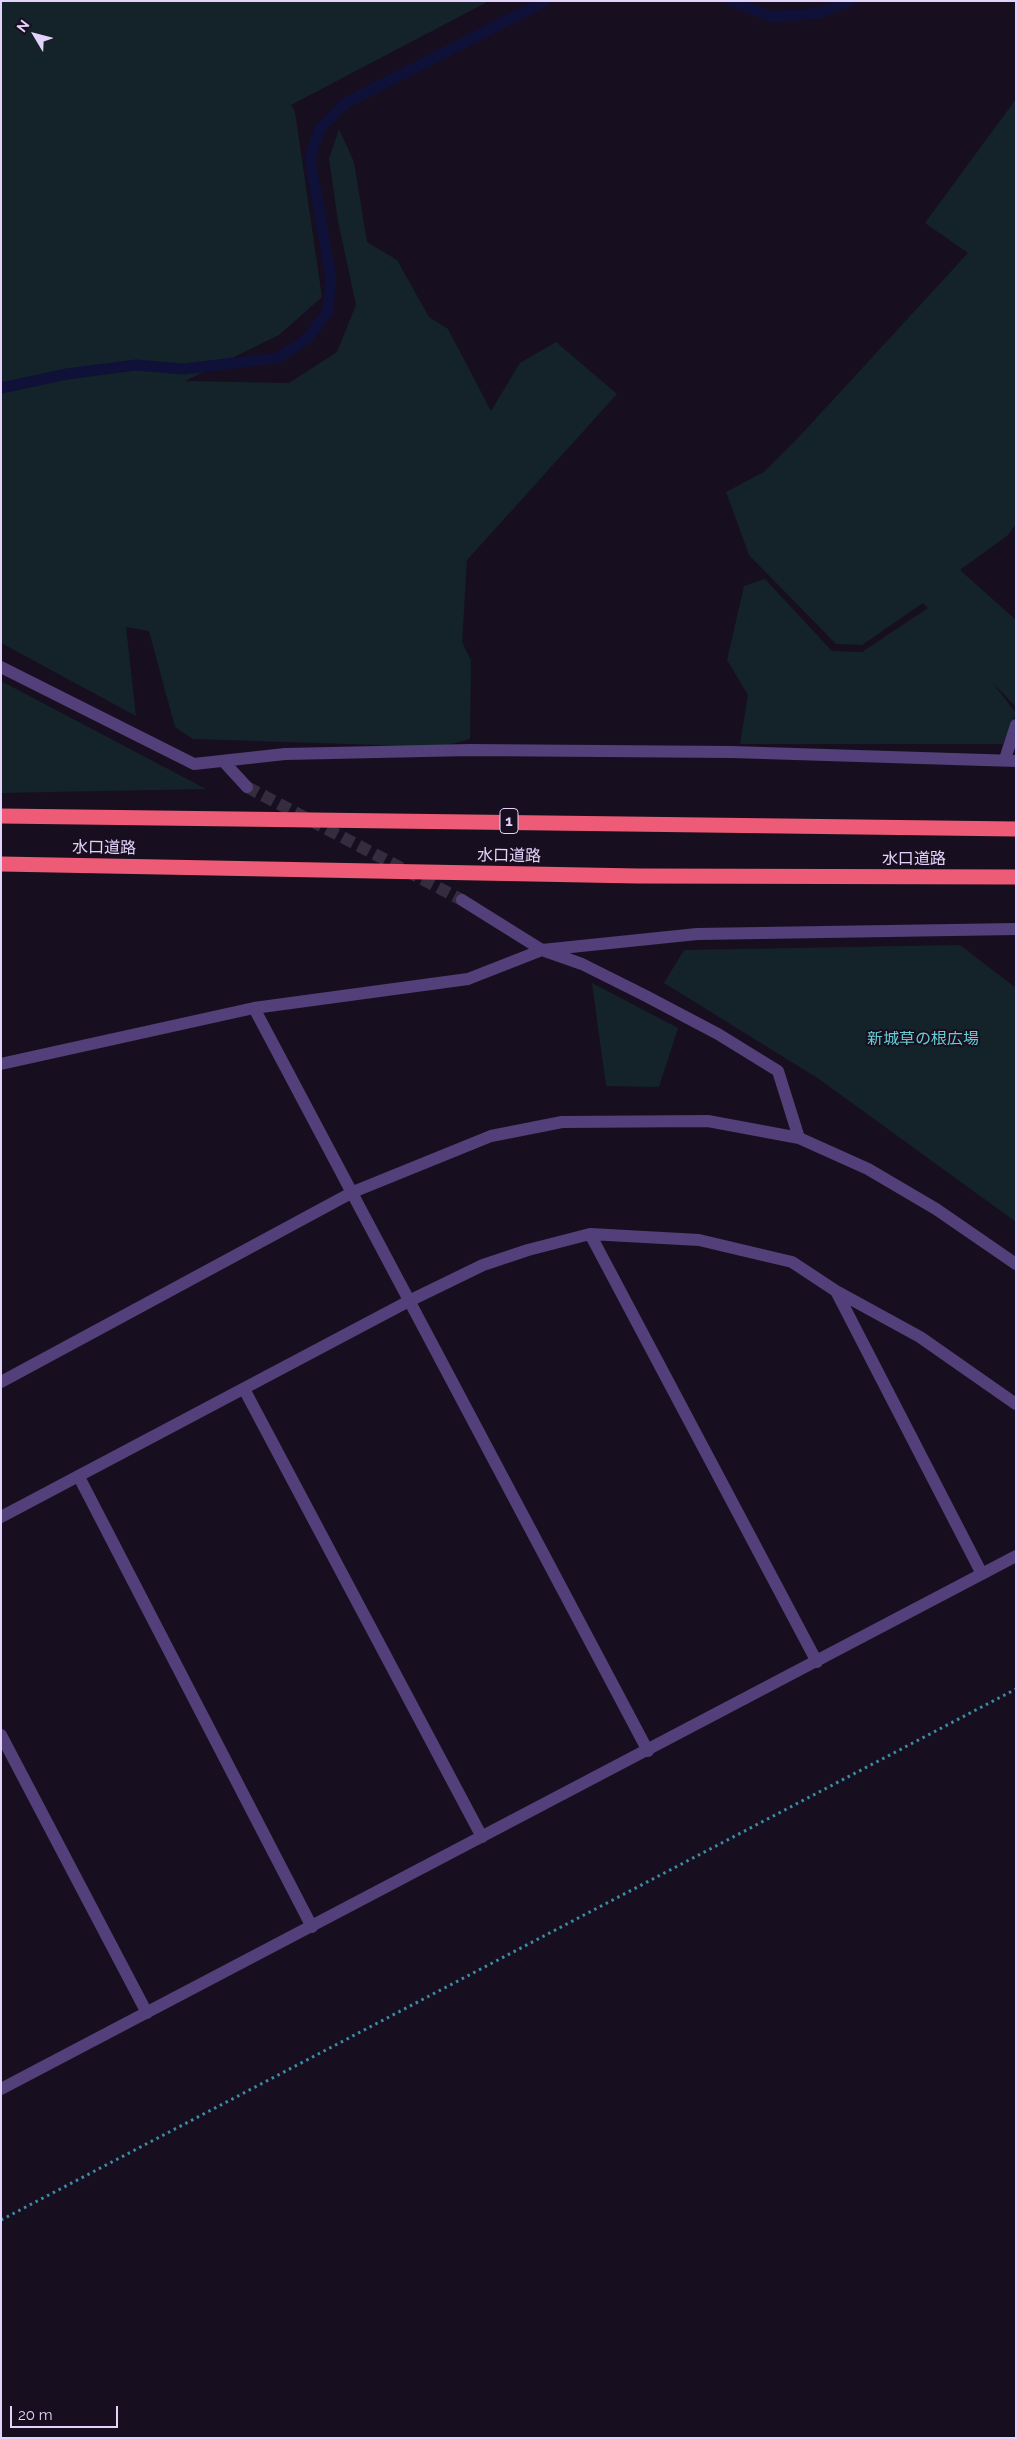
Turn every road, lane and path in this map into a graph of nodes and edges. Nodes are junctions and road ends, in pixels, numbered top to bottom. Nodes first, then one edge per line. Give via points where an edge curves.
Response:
1 (1, 668) edge
2 (1016, 725) edge
3 (1010, 760) edge
4 (224, 762) junction
5 (247, 787) tunnel mouth
6 (1, 816) edge
7 (1016, 829) edge
8 (1, 864) edge
9 (1016, 877) edge
10 (462, 900) tunnel mouth
11 (1016, 929) edge
12 (542, 950) junction
13 (254, 1008) junction
14 (1, 1064) edge
15 (799, 1138) junction
16 (353, 1192) junction
17 (590, 1234) junction
18 (1016, 1264) edge
19 (836, 1291) junction
20 (409, 1301) junction
21 (1, 1382) edge
22 (244, 1389) junction
23 (1016, 1404) edge
24 (79, 1477) junction
25 (1, 1517) edge
26 (1016, 1556) edge
27 (982, 1574) junction
28 (817, 1662) junction
29 (1016, 1689) edge
30 (1, 1735) edge
31 (648, 1751) junction
32 (482, 1837) junction
33 (312, 1928) junction
34 (147, 2013) junction
35 (1, 2089) edge
36 (1, 2220) edge

1 - 4 street via 194,764
2 - 3 street
3 - 4 street via 732,752 470,750 285,754
4 - 5 street
6 - 7 highway, 水口道路 / 1
8 - 9 highway, 水口道路 via 628,875
10 - 12 street
11 - 12 street via 696,934
12 - 13 street via 468,979
12 - 15 street via 582,964 644,995 718,1034 778,1071
13 - 14 street
13 - 16 street
15 - 16 street via 708,1121 562,1122 491,1136
15 - 18 street via 868,1169 936,1209
16 - 20 street
16 - 21 street
17 - 19 street via 700,1240 743,1249 792,1262
17 - 20 street via 483,1265
17 - 28 street
19 - 23 street via 920,1337
19 - 27 street
20 - 22 street
20 - 31 street
22 - 24 street
22 - 32 street
24 - 25 street
24 - 33 street
26 - 27 street
27 - 28 street
28 - 31 street
29 - 36 path
30 - 34 street
31 - 32 street
32 - 33 street
33 - 34 street
34 - 35 street

